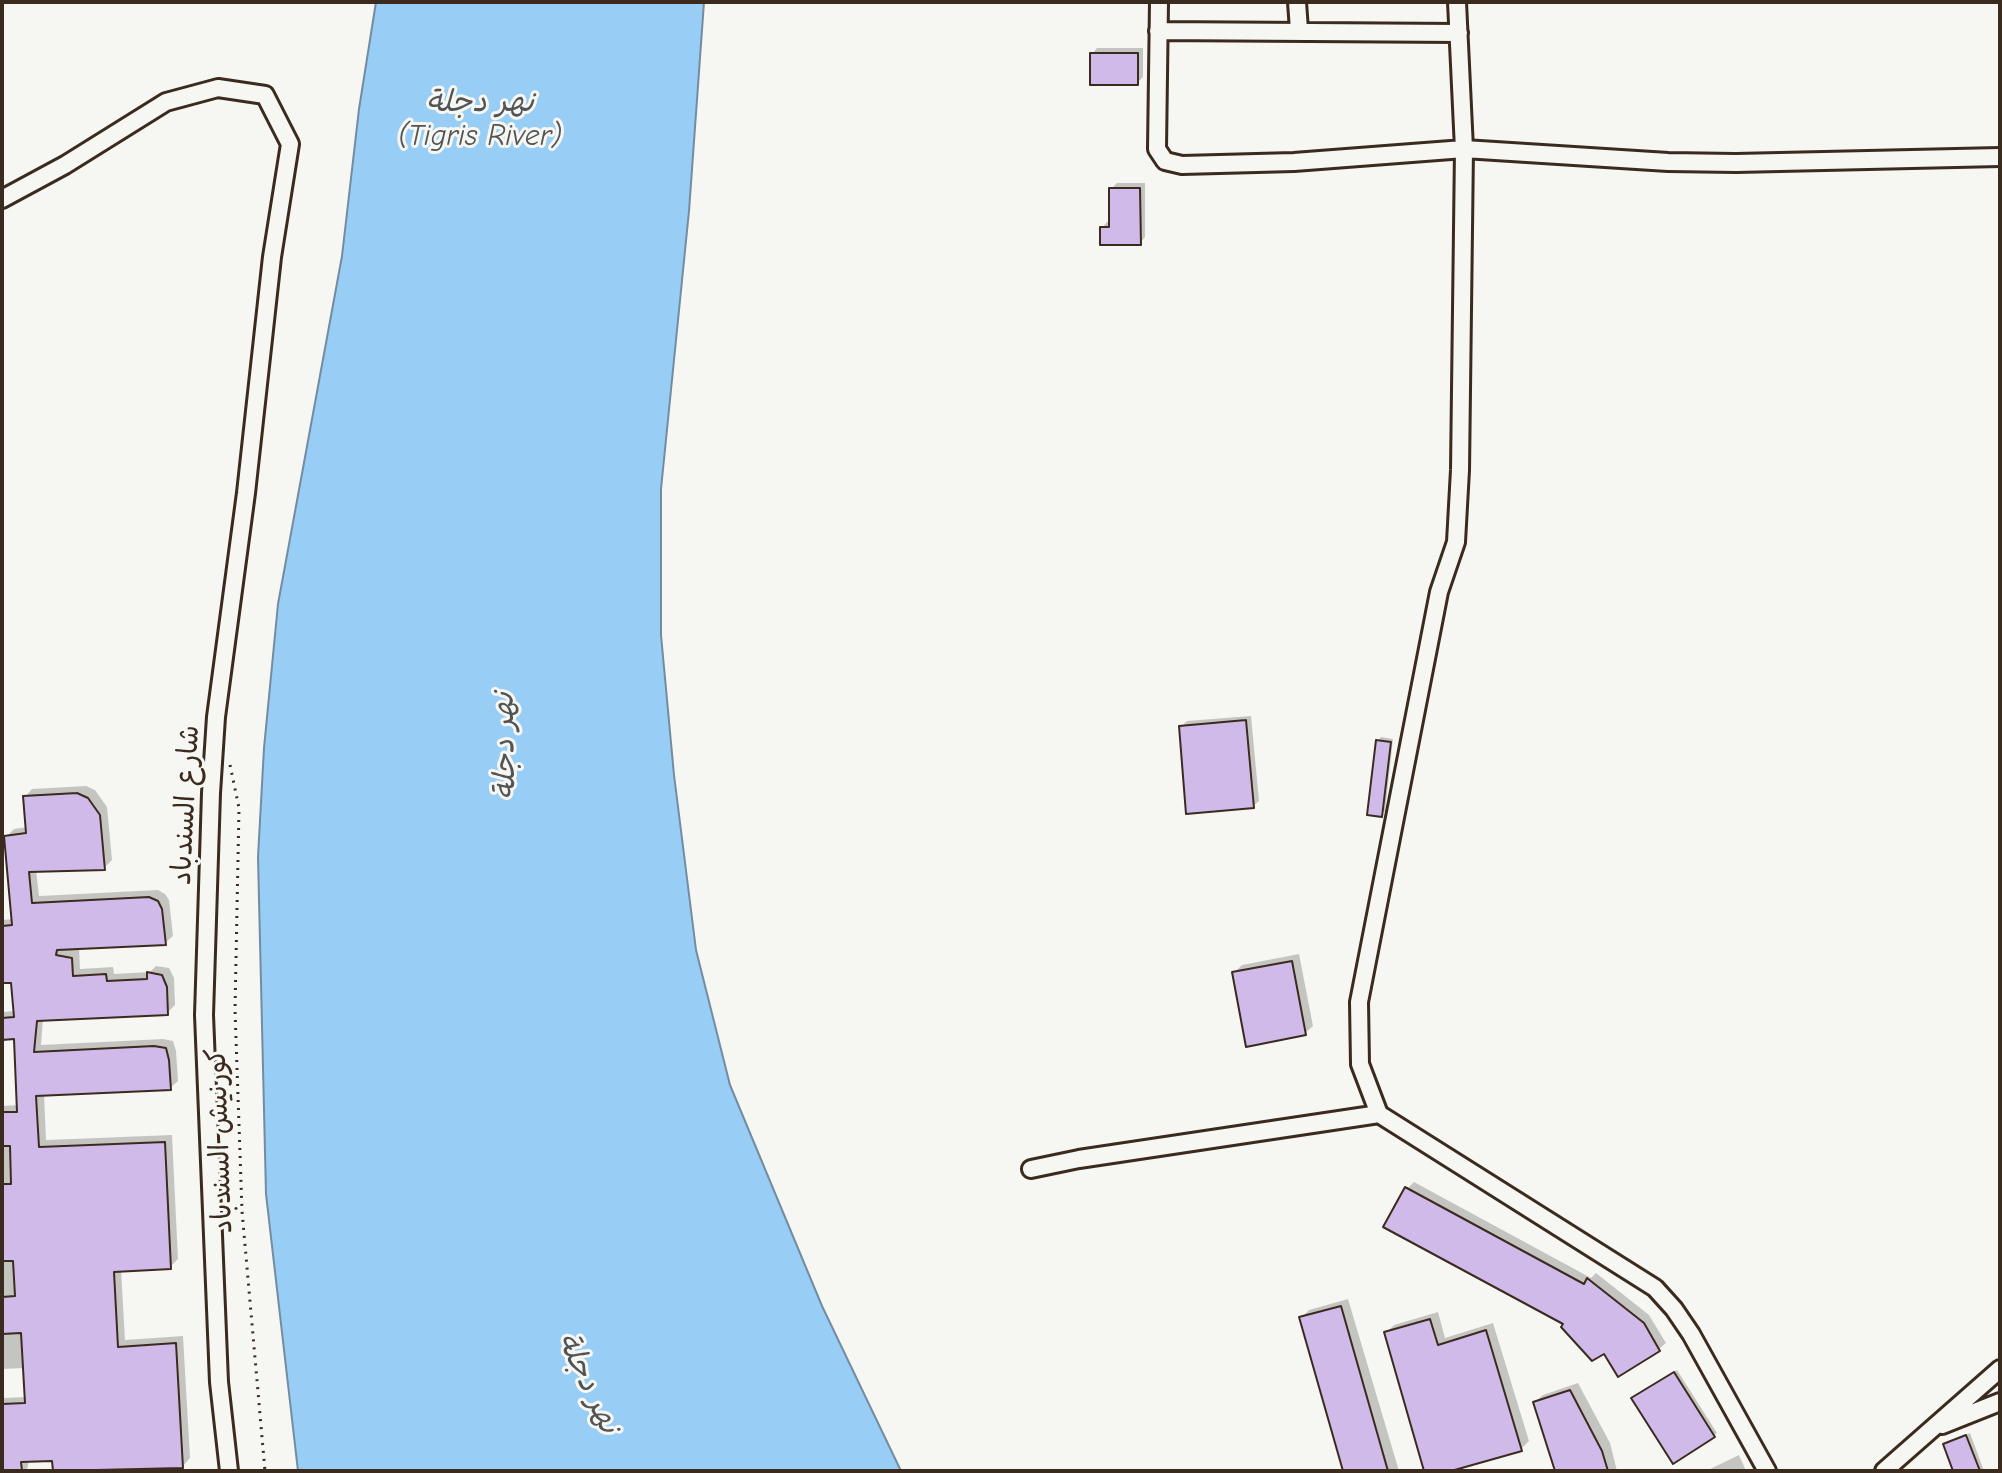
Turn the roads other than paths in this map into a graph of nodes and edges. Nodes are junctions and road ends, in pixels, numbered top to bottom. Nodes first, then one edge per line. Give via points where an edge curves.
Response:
1 (1159, 2) edge
2 (1297, 2) edge
3 (1457, 2) edge
4 (1299, 30) junction
5 (1158, 31) junction
6 (1459, 33) junction
7 (1464, 149) junction
8 (2000, 157) edge
9 (2, 199) edge
10 (1379, 1114) junction
11 (1031, 1169) dead end
12 (2000, 1369) edge
13 (2000, 1402) edge
14 (1928, 1431) junction
15 (229, 1471) edge
16 (1767, 1471) edge
17 (1884, 1471) edge

1 - 5 street
2 - 4 street
3 - 6 street
4 - 5 street
4 - 6 street
5 - 7 street via 1157,149 1165,161 1294,162
6 - 7 street
7 - 8 street via 1668,162
7 - 10 street via 1456,542 1439,592 1359,1002 1360,1064
9 - 15 street, شارع السندباد via 166,102 218,88 265,95 290,144 216,717 211,793 204,1015 219,1382
10 - 11 street
10 - 16 street via 1655,1288 1691,1334
12 - 14 street
13 - 14 street
14 - 17 street

